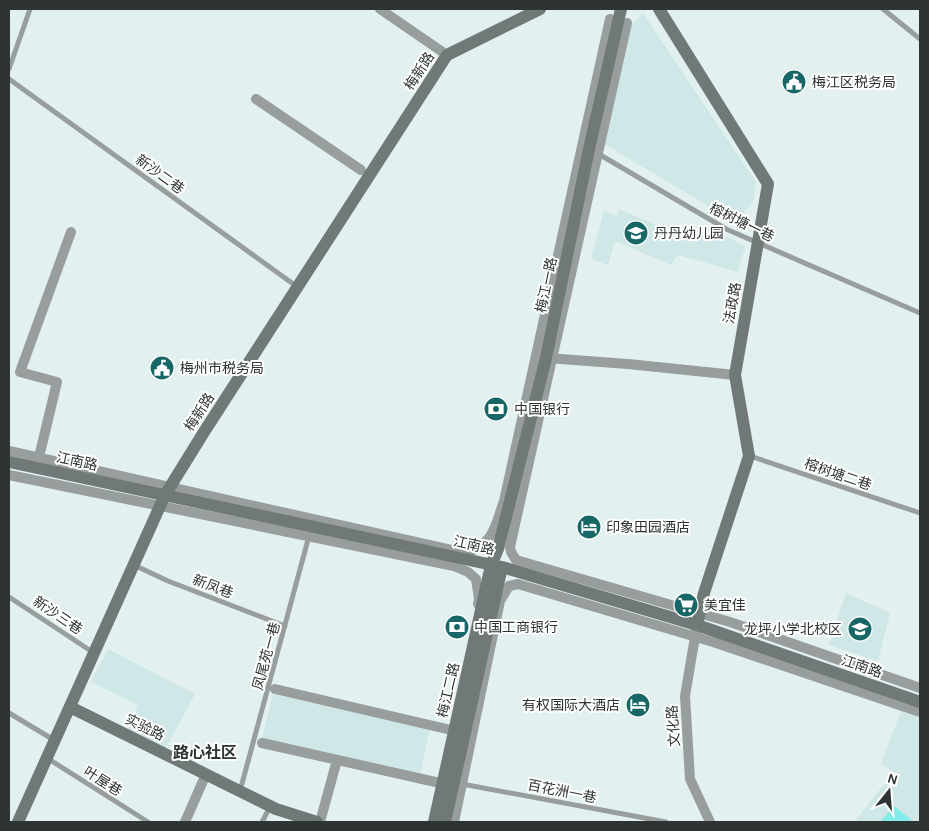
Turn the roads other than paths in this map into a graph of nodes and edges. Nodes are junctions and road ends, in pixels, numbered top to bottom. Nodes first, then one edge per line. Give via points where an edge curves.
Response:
1 (30, 9) edge
2 (380, 9) edge
3 (540, 9) edge
4 (621, 9) edge
5 (659, 9) edge
6 (884, 9) edge
7 (610, 20) dead end
8 (628, 23) dead end
9 (920, 39) edge
10 (447, 55) junction
11 (9, 69) edge
12 (9, 79) edge
13 (256, 99) dead end
14 (594, 151) junction
15 (361, 170) dead end
16 (71, 232) dead end
17 (757, 243) junction
18 (297, 287) junction
19 (920, 314) edge
20 (549, 358) junction
21 (735, 375) junction
22 (9, 451) edge
23 (40, 453) dead end
24 (749, 456) junction
25 (9, 462) edge
26 (9, 475) edge
27 (165, 495) junction
28 (920, 513) edge
29 (311, 526) junction
30 (133, 565) junction
31 (497, 566) junction
32 (9, 597) edge
33 (698, 625) junction
34 (286, 626) junction
35 (94, 653) junction
36 (920, 688) edge
37 (275, 690) dead end
38 (920, 702) edge
39 (70, 707) junction
40 (920, 712) edge
41 (9, 713) edge
42 (451, 730) dead end
43 (55, 740) junction
44 (262, 743) dead end
45 (47, 758) junction
46 (337, 760) junction
47 (206, 774) junction
48 (440, 783) dead end
49 (458, 783) junction
50 (240, 791) junction
51 (270, 806) junction
52 (18, 822) edge
53 (148, 822) edge
54 (185, 822) edge
55 (262, 822) edge
56 (318, 822) edge
57 (428, 822) edge
58 (434, 822) edge
59 (446, 822) edge
60 (454, 822) edge
61 (666, 822) edge
62 (710, 822) edge

1 - 11 lane
2 - 10 street
3 - 10 main road, 梅新路
4 - 14 main road, 梅江一路
5 - 17 main road, 法政路 via 768,184
6 - 9 lane
7 - 22 street via 504,501 492,535 477,550 465,553
8 - 14 street
10 - 18 main road, 梅新路
12 - 18 lane, 新沙二巷
13 - 15 street
14 - 17 lane, 榕树塘一巷 via 726,229
14 - 20 main road, 梅江一路
16 - 23 street via 20,372 58,382
17 - 19 lane, 榕树塘一巷
17 - 21 main road, 法政路
18 - 27 main road, 梅新路
20 - 21 street
20 - 31 main road, 梅江一路 via 498,549
20 - 33 street via 510,547 513,557
21 - 24 main road, 法政路
24 - 28 lane, 榕树塘二巷
24 - 33 main road, 法政路 via 704,593
25 - 27 main road, 江南路
26 - 57 street via 454,566 474,576 480,599
27 - 29 main road, 江南路
27 - 30 main road, 梅新路
29 - 31 main road, 江南路
29 - 34 lane, 凤尾苑一巷
30 - 34 lane, 新凤巷
30 - 35 main road, 梅新路
31 - 33 main road, 江南路
31 - 49 main road, 梅江二路
31 - 58 main road, 梅江二路
32 - 35 lane, 新沙三巷
33 - 36 street via 730,622
33 - 38 main road, 江南路
33 - 40 street
33 - 49 street via 518,584 510,586 500,601
33 - 62 street, 文化路 via 685,696 690,779
34 - 50 lane, 凤尾苑一巷
35 - 39 main road, 梅新路
37 - 42 street
39 - 43 main road, 梅新路
39 - 47 main road, 实验路
41 - 43 lane
43 - 45 main road, 梅新路
44 - 46 street
45 - 52 main road, 梅新路
45 - 53 lane, 叶屋巷
46 - 48 street
46 - 56 street
47 - 50 main road, 实验路
47 - 54 street
49 - 59 main road, 梅江二路
49 - 60 street
49 - 61 lane, 百花洲一巷
50 - 51 main road, 实验路
51 - 55 lane
51 - 56 main road, 实验路

